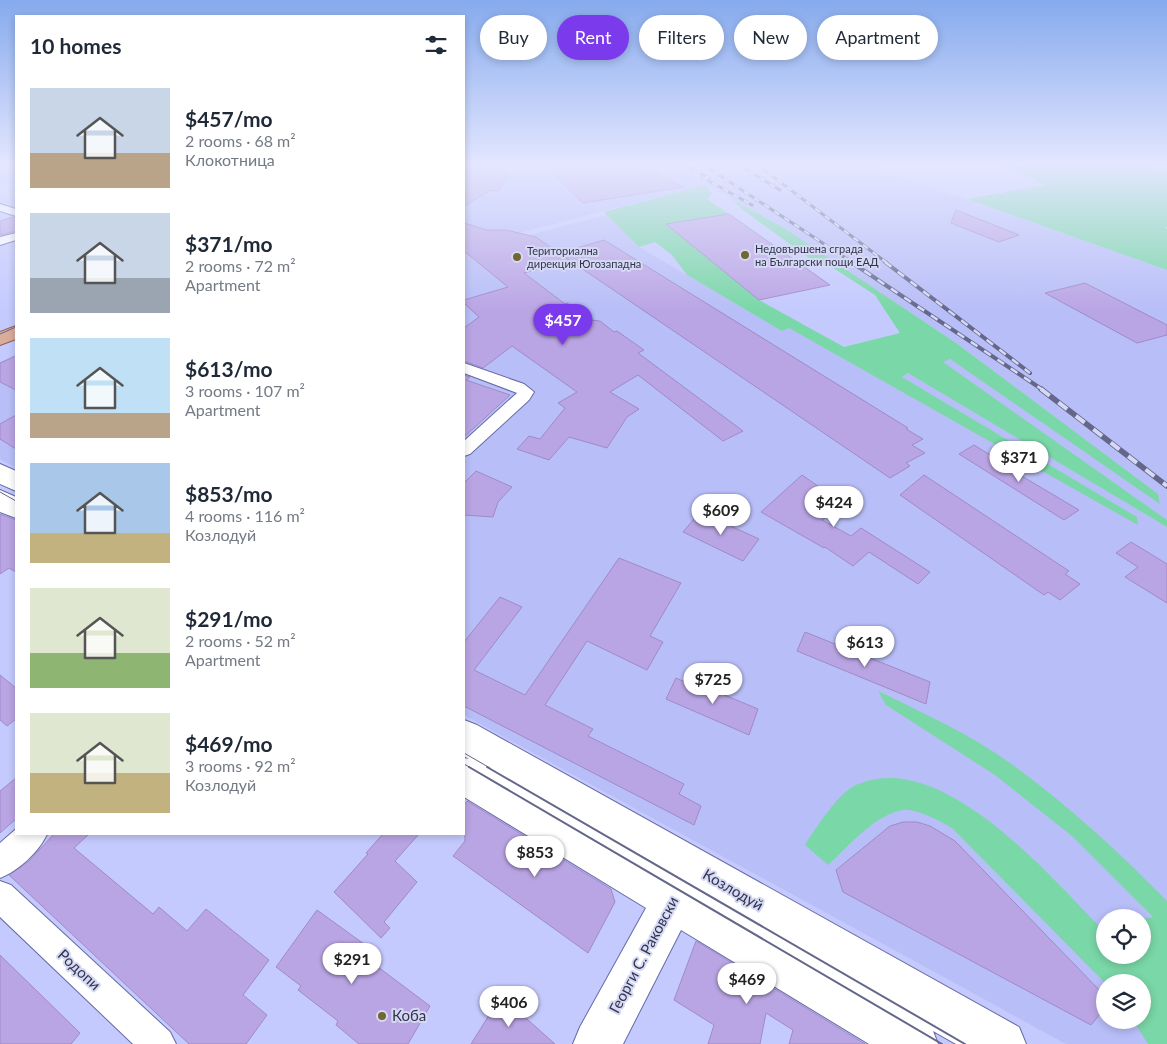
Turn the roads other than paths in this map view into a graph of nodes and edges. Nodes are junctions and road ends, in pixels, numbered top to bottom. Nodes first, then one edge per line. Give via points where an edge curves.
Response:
1 (15, 236) edge
2 (0, 241) edge
3 (15, 318) edge
4 (0, 325) edge
5 (15, 332) edge
6 (0, 339) edge
7 (465, 368) edge
8 (465, 449) edge
9 (7, 481) edge
10 (15, 506) edge
11 (465, 738) edge
12 (465, 776) edge
13 (31, 835) edge
14 (0, 863) edge
15 (681, 883) junction
16 (0, 896) edge
17 (158, 1044) edge
18 (597, 1044) edge
19 (914, 1044) edge
20 (1002, 1044) edge

1 - 2 street
3 - 4 main road
5 - 6 main road
7 - 8 street via 526,392
9 - 10 main road
11 - 15 main road, Козлодуй
12 - 15 main road, Козлодуй
13 - 14 street
15 - 18 main road, Георги С. Раковски
15 - 19 main road, Козлодуй
15 - 20 main road, Козлодуй
16 - 17 street, Родопи

